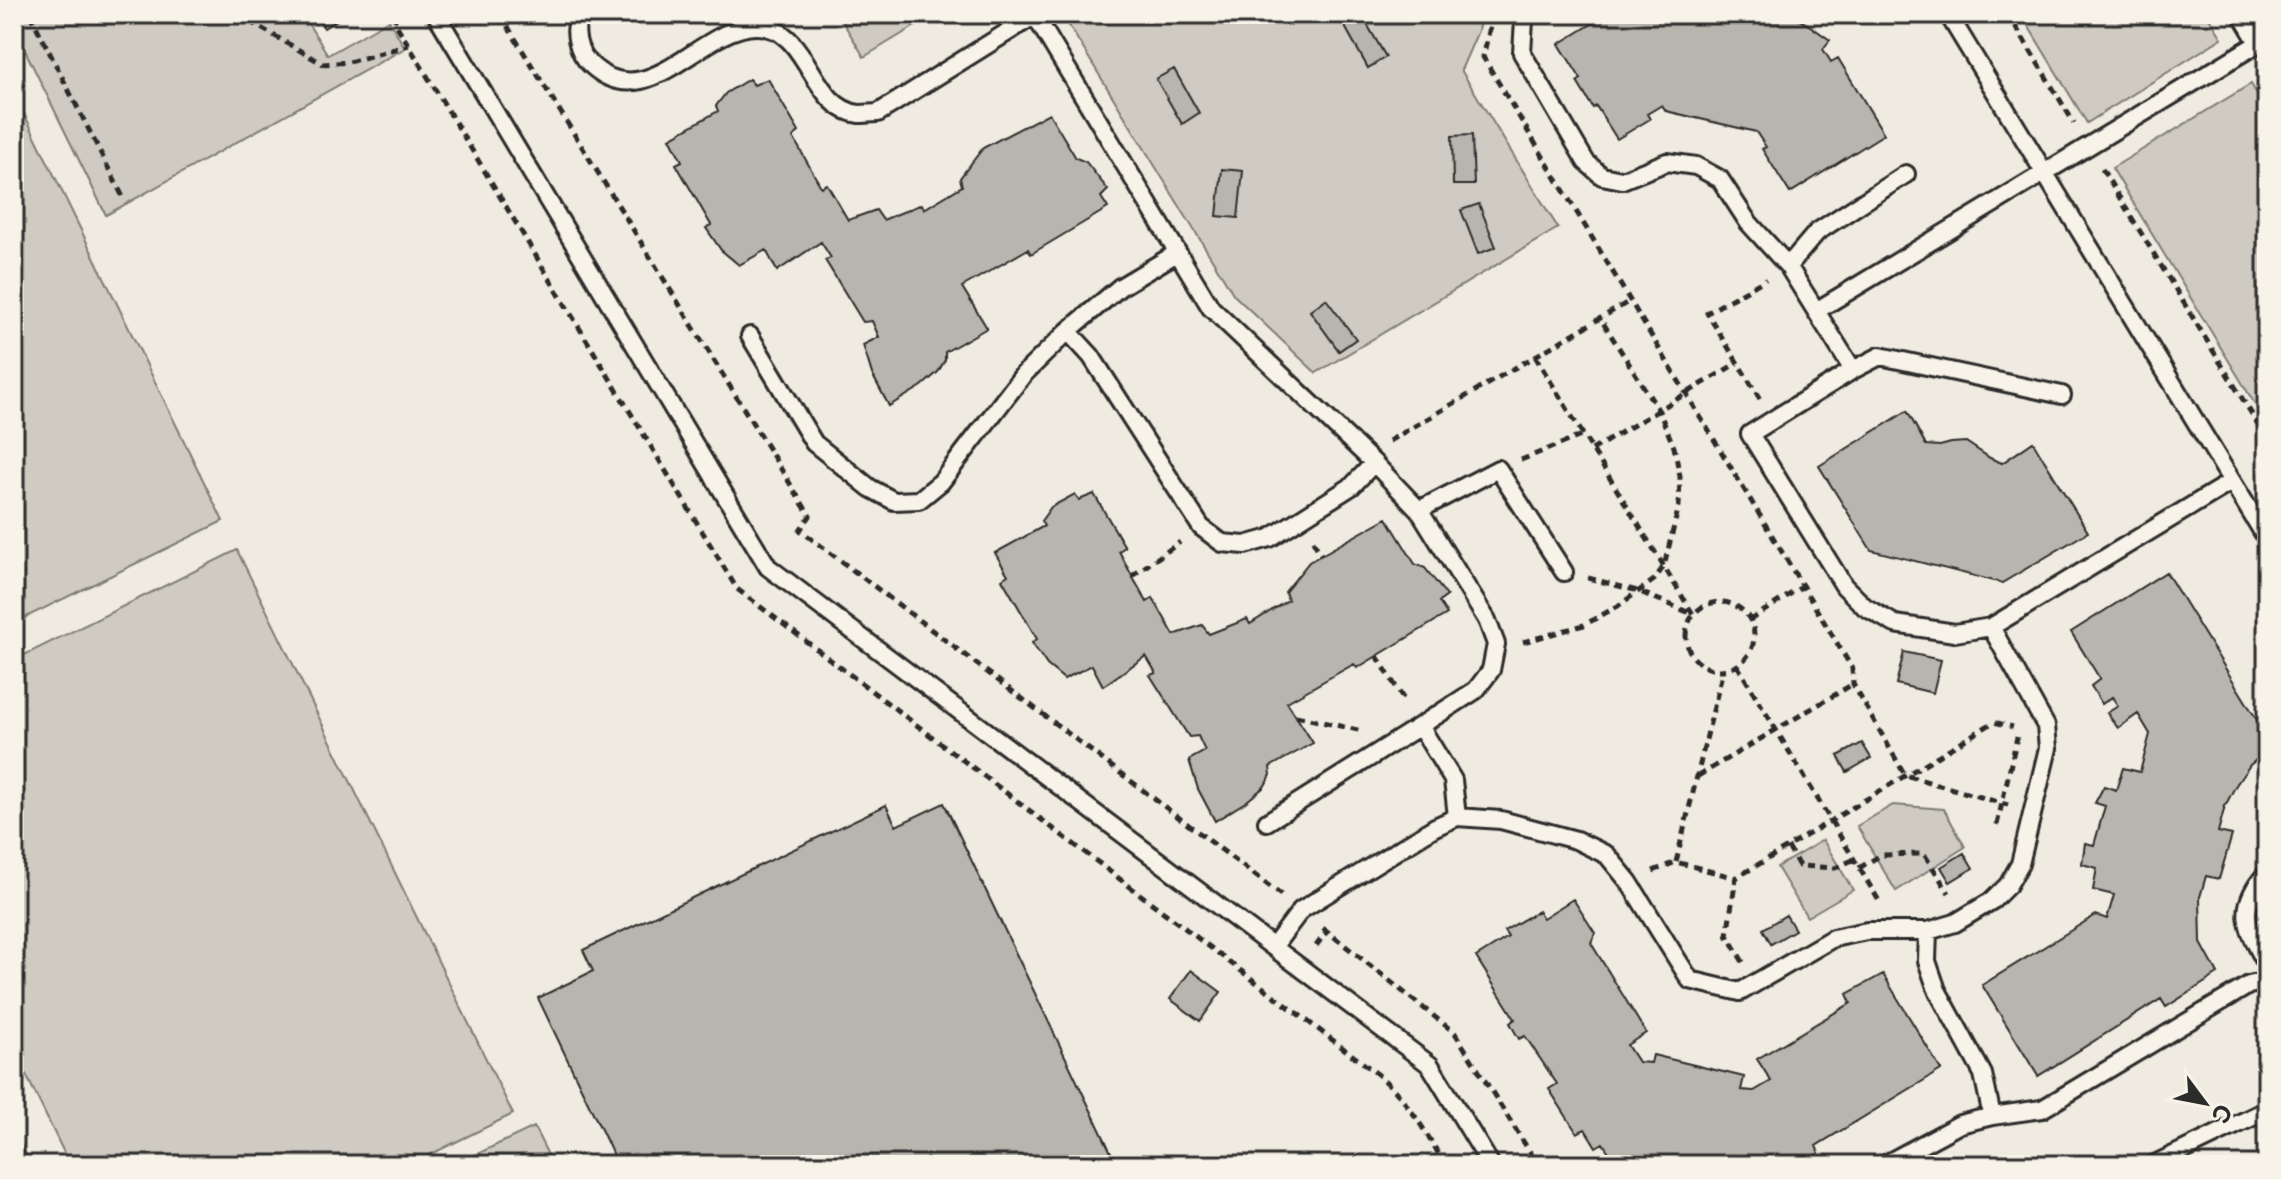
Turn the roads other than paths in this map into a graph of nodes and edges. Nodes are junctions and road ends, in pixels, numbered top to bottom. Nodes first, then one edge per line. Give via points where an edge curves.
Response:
1 (436, 14) edge
2 (579, 14) edge
3 (1035, 14) edge
4 (1527, 14) edge
5 (1948, 14) edge
6 (2255, 14) edge
7 (2267, 36) edge
8 (2045, 173) junction
9 (1906, 174) dead end
10 (1177, 253) junction
11 (1788, 266) junction
12 (1816, 311) junction
13 (1068, 331) junction
14 (750, 336) dead end
15 (1853, 370) junction
16 (2062, 395) dead end
17 (1374, 463) junction
18 (2231, 482) junction
19 (1419, 510) junction
20 (2267, 539) edge
21 (1564, 572) road end
22 (1991, 627) junction
23 (1420, 726) junction
24 (1457, 817) junction
25 (1267, 822) dead end
26 (2267, 873) edge
27 (1928, 931) junction
28 (1274, 946) junction
29 (2267, 965) edge
30 (2267, 981) edge
31 (2267, 1110) edge
32 (1992, 1116) junction
33 (1491, 1165) edge
34 (1884, 1165) edge
35 (2153, 1165) edge

1 - 28 lane via 768,567
2 - 3 lane via 575,27 582,56 603,76 628,83 657,75 729,32 756,26 777,31 797,48 838,106 857,114 878,113
3 - 10 lane
4 - 11 lane via 1522,53 1586,162 1602,176 1622,180 1667,162 1708,172 1720,179 1748,222
5 - 8 lane
6 - 7 street
7 - 8 lane
8 - 12 lane
8 - 18 lane
9 - 11 lane via 1817,232
10 - 13 lane via 1120,287
10 - 17 lane via 1211,308
11 - 12 lane
12 - 15 lane
13 - 14 lane via 1023,375 941,482 919,500 894,501 814,443
13 - 17 lane via 1091,356 1201,527 1222,543 1245,545 1270,538 1352,486
15 - 16 lane via 1880,356
15 - 22 lane via 1750,434 1832,568 1865,607 1895,624 1955,633
17 - 19 lane
18 - 20 lane
18 - 22 lane
19 - 21 lane via 1498,469
19 - 23 lane via 1487,620 1496,644 1491,670 1476,690
22 - 27 lane via 2046,726 2048,748 2020,864 2008,885 1955,923
23 - 24 lane via 1453,780
23 - 25 lane
24 - 27 lane via 1501,820 1576,840 1607,855 1690,980 1740,992 1833,938 1867,931
24 - 28 lane via 1301,910
26 - 29 lane via 2255,886 2246,913
27 - 32 lane via 1927,961 1937,990 1983,1074
28 - 33 lane via 1430,1065
30 - 32 lane via 2249,985 2042,1109
31 - 35 lane
32 - 34 lane via 1960,1124

